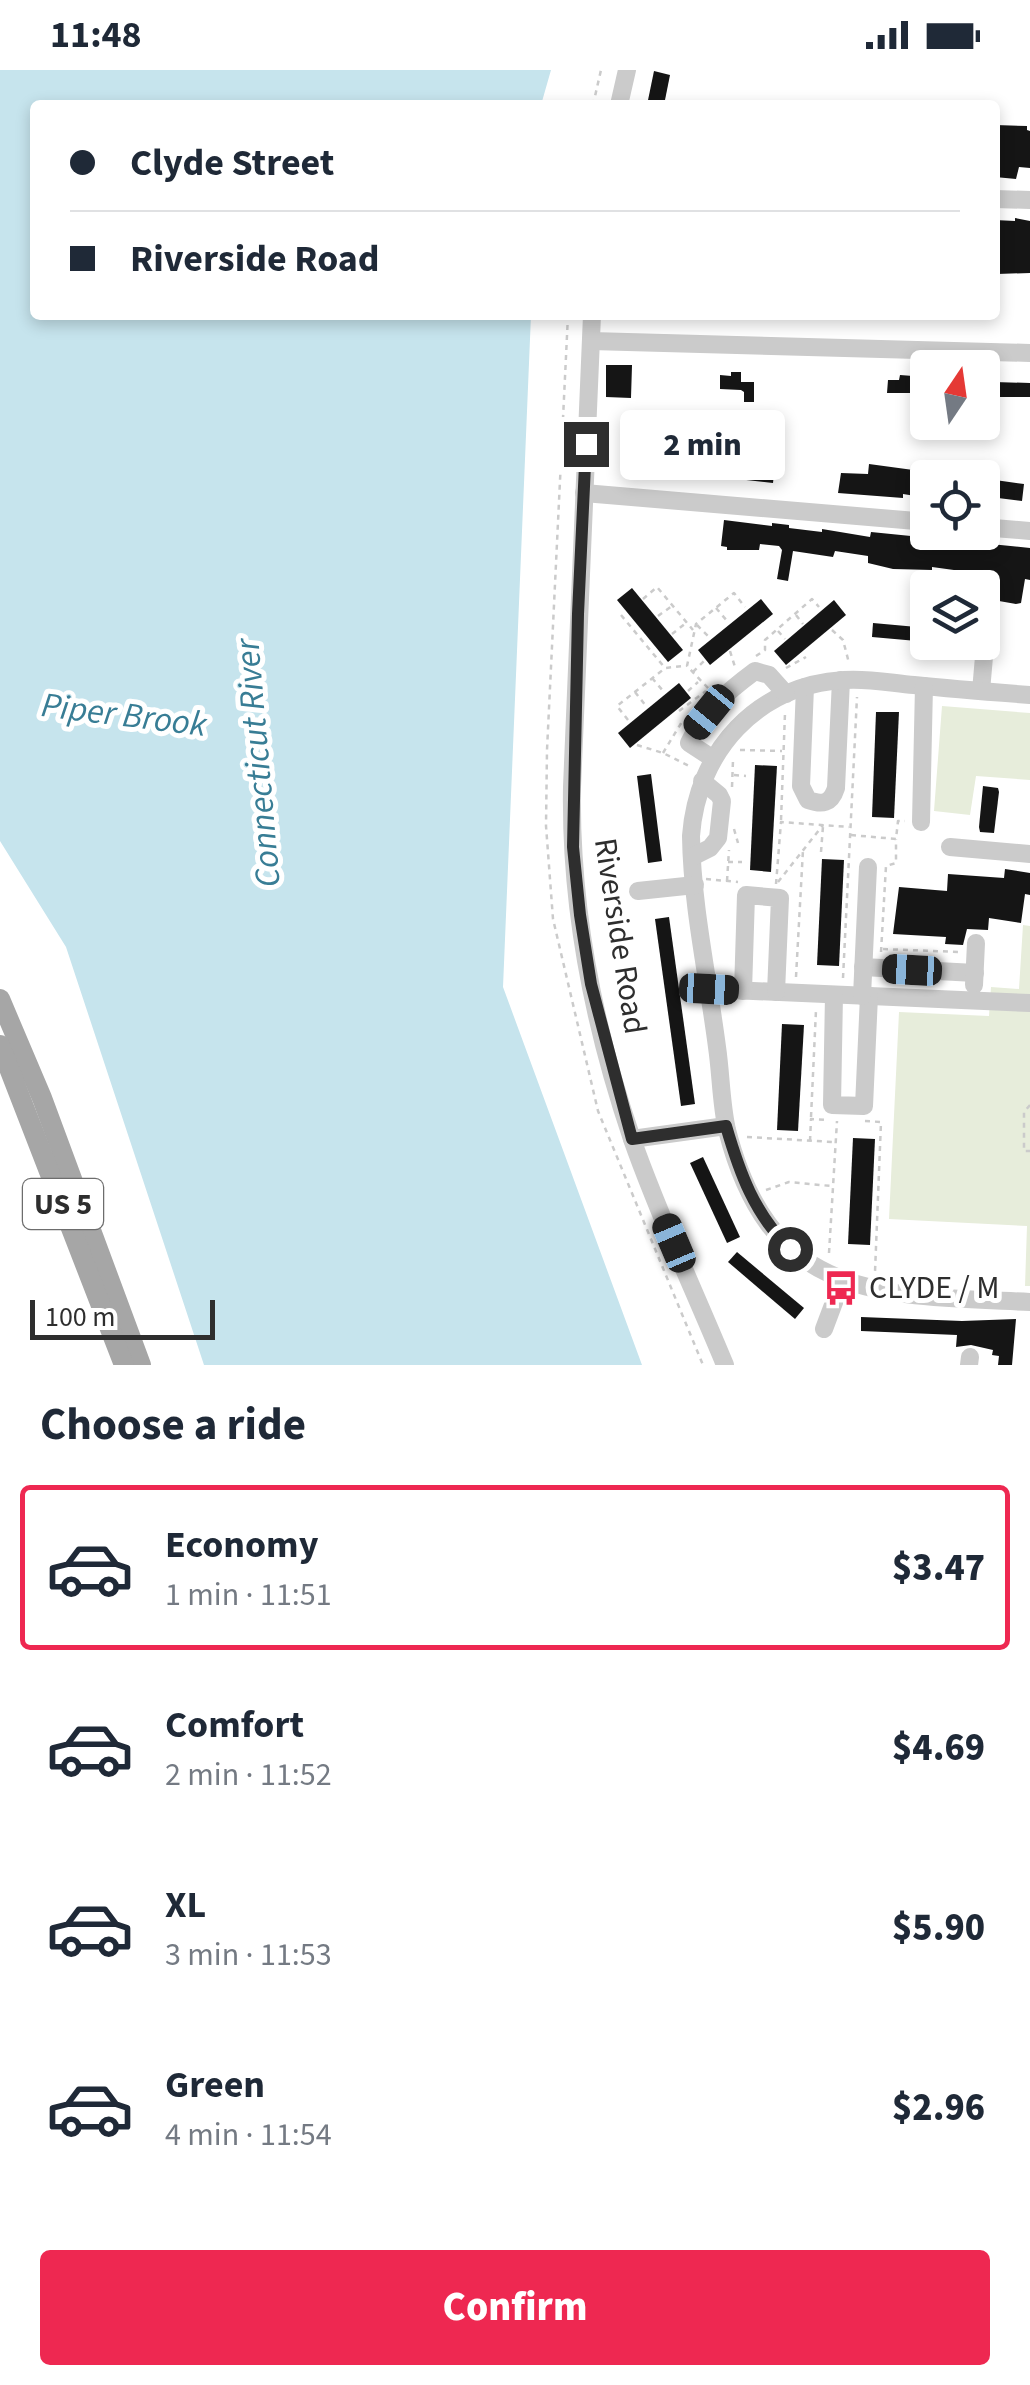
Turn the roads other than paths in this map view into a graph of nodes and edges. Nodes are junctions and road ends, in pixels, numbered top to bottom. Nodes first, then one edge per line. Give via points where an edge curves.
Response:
1 (627, 70) edge
2 (620, 100) edge
3 (1000, 199) edge
4 (1030, 200) edge
5 (592, 320) edge
6 (591, 341) junction
7 (1030, 353) edge
8 (584, 493) junction
9 (910, 520) edge
10 (1000, 529) edge
11 (1030, 532) edge
12 (983, 660) edge
13 (849, 675) junction
14 (806, 686) junction
15 (924, 686) junction
16 (980, 691) junction
17 (1030, 695) edge
18 (786, 698) junction
19 (712, 758) junction
20 (697, 774) junction
21 (921, 822) road end
22 (950, 847) dead end
23 (1030, 854) edge
24 (692, 857) junction
25 (868, 867) dead end
26 (694, 882) junction
27 (638, 891) dead end
28 (976, 948) road end
29 (875, 962) junction
30 (974, 974) junction
31 (709, 989) junction
32 (742, 991) junction
33 (786, 993) junction
34 (838, 995) junction
35 (866, 996) junction
36 (0, 999) edge
37 (973, 1000) junction
38 (1030, 1003) edge
39 (0, 1045) edge
40 (733, 1131) junction
41 (632, 1139) junction
42 (842, 1281) junction
43 (1030, 1302) edge
44 (824, 1329) dead end
45 (124, 1365) edge
46 (141, 1365) edge
47 (725, 1365) edge

1 - 2 street
3 - 4 street
5 - 6 street, Riverside Road
6 - 7 street
6 - 8 street, Riverside Road
8 - 9 street
8 - 41 street, Riverside Road via 574,864 596,1006
10 - 11 street
12 - 16 street
13 - 14 street
13 - 14 street via 836,788 823,804 808,800 801,786
13 - 15 street
14 - 18 street
15 - 16 street
15 - 21 street
16 - 17 street
18 - 19 street via 743,720
18 - 19 street via 769,675 755,671 723,695 689,743
19 - 20 street
20 - 24 street
20 - 24 street via 722,801 718,838
22 - 23 street
24 - 26 street
25 - 29 street
26 - 27 street
26 - 31 street
28 - 30 street
29 - 30 street
29 - 35 street
30 - 37 street
31 - 32 street
31 - 40 street
32 - 33 street
32 - 33 street via 746,895 780,898
33 - 34 street
34 - 35 street
34 - 35 street via 832,1106 864,1106
35 - 37 street
36 - 46 main road, US 5
37 - 38 street
39 - 45 main road, US 5
40 - 41 street
40 - 42 street via 743,1181 765,1222 802,1258
41 - 47 street, Riverside Road
42 - 43 street via 906,1294
42 - 44 street

